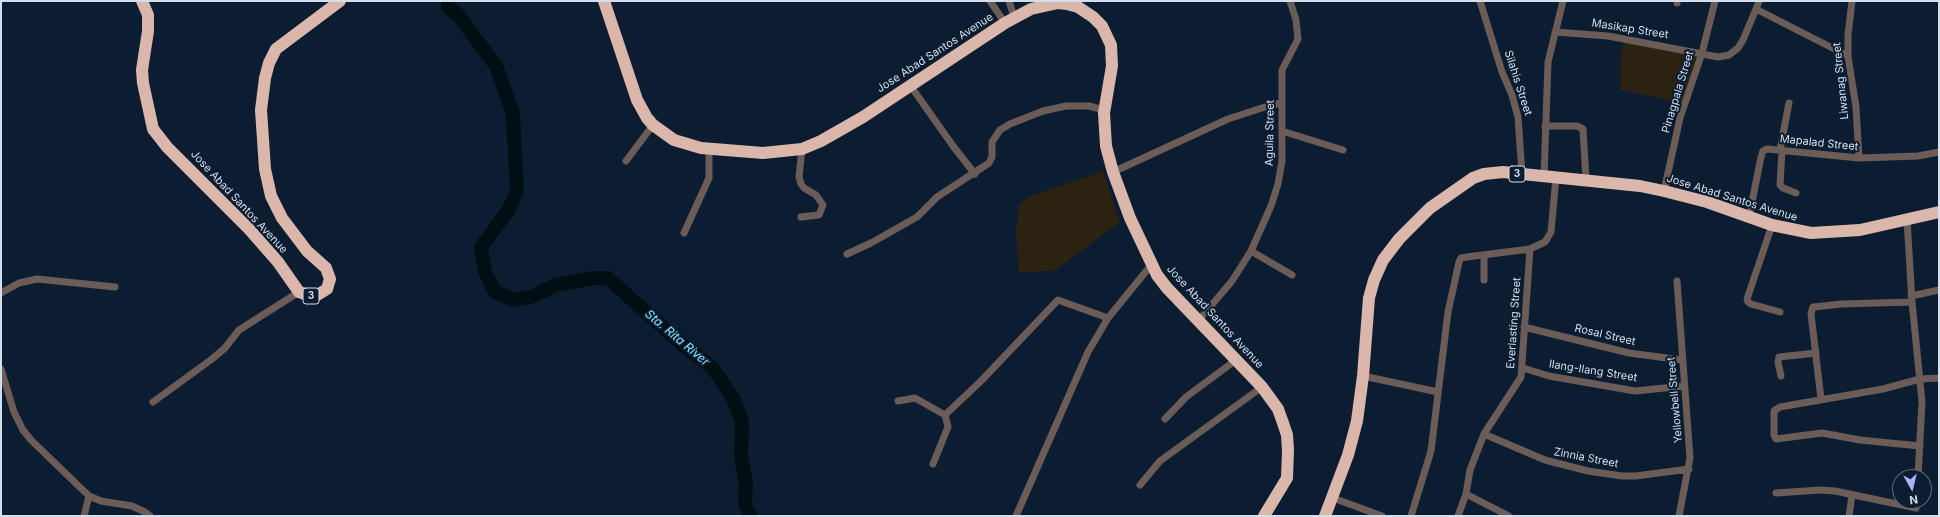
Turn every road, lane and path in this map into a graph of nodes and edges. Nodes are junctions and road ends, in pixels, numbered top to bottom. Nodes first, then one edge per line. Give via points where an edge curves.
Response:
1 (142, 1) edge
2 (340, 1) edge
3 (604, 1) edge
4 (990, 1) edge
5 (1009, 1) edge
6 (1290, 1) edge
7 (1480, 1) edge
8 (1563, 1) edge
9 (1715, 1) edge
10 (1759, 1) edge
11 (1852, 1) edge
12 (1756, 9) junction
13 (1010, 20) junction
14 (1554, 32) junction
15 (1702, 53) junction
16 (1848, 56) junction
17 (910, 85) junction
18 (1281, 103) junction
19 (1789, 103) dead end
20 (1104, 113) junction
21 (653, 125) junction
22 (1545, 126) junction
23 (1282, 131) junction
24 (802, 148) junction
25 (709, 149) junction
26 (1343, 150) dead end
27 (1781, 150) junction
28 (1939, 152) edge
29 (1859, 158) junction
30 (626, 161) dead end
31 (1113, 172) junction
32 (975, 174) junction
33 (1522, 174) junction
34 (1550, 177) junction
35 (1586, 180) junction
36 (1664, 190) junction
37 (1796, 193) dead end
38 (1939, 212) edge
39 (801, 217) dead end
40 (1749, 217) junction
41 (1907, 219) junction
42 (1772, 225) junction
43 (684, 233) dead end
44 (1530, 249) junction
45 (1251, 251) junction
46 (847, 254) dead end
47 (1484, 255) junction
48 (1152, 264) junction
49 (1292, 275) dead end
50 (1484, 280) dead end
51 (1677, 281) dead end
52 (115, 286) dead end
53 (1939, 290) edge
54 (299, 292) junction
55 (1, 293) edge
56 (1912, 299) junction
57 (1780, 312) dead end
58 (1108, 318) junction
59 (1199, 320) junction
60 (1524, 327) junction
61 (1816, 353) junction
62 (1236, 360) junction
63 (1682, 360) junction
64 (1523, 368) junction
65 (1, 369) edge
66 (1363, 376) junction
67 (1781, 376) dead end
68 (1939, 378) edge
69 (1920, 379) junction
70 (1684, 386) junction
71 (1262, 387) junction
72 (1438, 392) junction
73 (1821, 399) junction
74 (898, 401) dead end
75 (153, 402) dead end
76 (946, 415) junction
77 (1164, 419) dead end
78 (1484, 434) junction
79 (1920, 446) junction
80 (933, 464) dead end
81 (1689, 469) junction
82 (1919, 469) edge
83 (1140, 485) dead end
84 (1776, 493) dead end
85 (1466, 494) junction
86 (1852, 495) junction
87 (89, 496) junction
88 (1333, 498) junction
89 (1892, 501) edge
90 (84, 516) edge
91 (150, 516) edge
92 (1016, 516) edge
93 (1264, 516) edge
94 (1325, 516) edge
95 (1382, 516) edge
96 (1411, 516) edge
97 (1458, 516) edge
98 (1509, 516) edge
99 (1679, 516) edge
100 (1849, 516) edge

1 - 54 highway, Jose Abad Santos Avenue / 3 via 148,15 143,83 153,129 249,229 278,262
2 - 54 highway, Jose Abad Santos Avenue / 3 via 276,49 265,78 262,138 271,196 282,218 307,251 326,268 330,279 327,290 314,297
3 - 21 highway, Jose Abad Santos Avenue via 637,100
4 - 13 street
5 - 13 street
6 - 18 street, Aguila Street via 1298,39 1282,70
7 - 33 street, Silahis Street via 1518,117
8 - 14 street
9 - 15 street, Pinagpala Street
10 - 12 street, Masikap Street
11 - 16 street, Liwanag Street
12 - 15 street, Masikap Street via 1738,48 1729,55 1718,57
12 - 16 street
13 - 17 highway, Jose Abad Santos Avenue
13 - 20 highway, Jose Abad Santos Avenue via 1031,9 1058,3 1078,7 1097,21 1106,33 1113,55
14 - 15 street, Masikap Street via 1608,36
14 - 22 street via 1548,62
15 - 36 street, Pinagpala Street via 1680,118
16 - 29 street, Liwanag Street via 1854,88
17 - 24 highway, Jose Abad Santos Avenue via 843,129
17 - 32 street
18 - 23 street, Aguila Street
18 - 31 street via 1228,119
19 - 27 street
20 - 31 highway, Jose Abad Santos Avenue via 1106,146
20 - 32 street via 1090,106 1066,106 1022,118 1000,130 991,147 991,160
21 - 25 highway, Jose Abad Santos Avenue via 674,140
21 - 30 street
22 - 34 street
22 - 35 street via 1577,126 1583,129
23 - 26 street
23 - 45 street, Aguila Street via 1282,161 1278,184
24 - 25 highway, Jose Abad Santos Avenue via 762,153
24 - 39 street via 799,177 801,184 816,195 823,205 819,215
25 - 43 street via 709,178
27 - 29 street, Mapalad Street
27 - 37 street via 1780,185
27 - 40 street, Mapalad Street via 1767,149 1763,152
28 - 29 street, Mapalad Street via 1918,156
31 - 48 highway, Jose Abad Santos Avenue via 1130,218
32 - 46 street via 937,197 917,217
33 - 34 highway, Jose Abad Santos Avenue / 3
33 - 66 highway, Jose Abad Santos Avenue / 3 via 1494,172 1473,178 1430,208 1399,239 1383,260 1370,292
34 - 35 highway, Jose Abad Santos Avenue / 3
34 - 44 street via 1551,232 1545,242
35 - 36 highway, Jose Abad Santos Avenue / 3
36 - 40 highway, Jose Abad Santos Avenue / 3
38 - 41 highway, Jose Abad Santos Avenue / 3
40 - 42 highway, Jose Abad Santos Avenue / 3
41 - 42 highway, Jose Abad Santos Avenue / 3 via 1860,230 1829,233 1811,233
41 - 56 street
42 - 57 street via 1747,299 1752,304
44 - 47 street
44 - 60 street, Everlasting Street
45 - 49 street
45 - 59 street, Aguila Street via 1232,281
47 - 50 street
47 - 72 street via 1462,258 1459,262 1448,312
48 - 58 street
48 - 59 highway, Jose Abad Santos Avenue via 1157,276 1167,288
51 - 63 street, Yellowbell Street
52 - 55 street via 37,279 19,283
53 - 56 street
54 - 75 street via 239,330 225,348 212,359
56 - 61 street via 1813,307 1811,314
56 - 69 street
58 - 76 street via 1058,300
58 - 92 street via 1088,352
59 - 62 highway, Jose Abad Santos Avenue
60 - 63 street, Rosal Street via 1629,353
60 - 64 street, Everlasting Street
61 - 67 street via 1780,357 1778,362
61 - 73 street
62 - 71 highway, Jose Abad Santos Avenue
62 - 77 street via 1186,397
63 - 70 street, Yellowbell Street
64 - 70 street, Ilang-Ilang Street via 1549,376 1635,391
64 - 78 street, Everlasting Street via 1517,385
65 - 87 street via 14,412 23,430
66 - 72 street
66 - 88 highway, Jose Abad Santos Avenue / 3 via 1357,421
68 - 69 street
69 - 73 street via 1883,389
69 - 79 street
70 - 81 street, Yellowbell Street via 1690,443
71 - 83 street via 1160,461
71 - 93 highway, Jose Abad Santos Avenue via 1278,409 1284,423 1288,462 1287,478
72 - 96 street via 1429,457
73 - 79 street via 1776,408 1774,437 1776,439 1822,433
74 - 76 street via 915,398
76 - 80 street via 948,427
78 - 81 street, Zinnia Street via 1539,458 1588,471 1636,476
78 - 85 street, Everlasting Street via 1470,470
79 - 82 street
81 - 99 street, Yellowbell Street
84 - 86 street via 1820,490
85 - 97 street, Everlasting Street
85 - 98 street
86 - 89 street
86 - 100 street
87 - 90 street
87 - 91 street via 101,502 132,506
88 - 94 highway, Jose Abad Santos Avenue / 3
88 - 95 street

